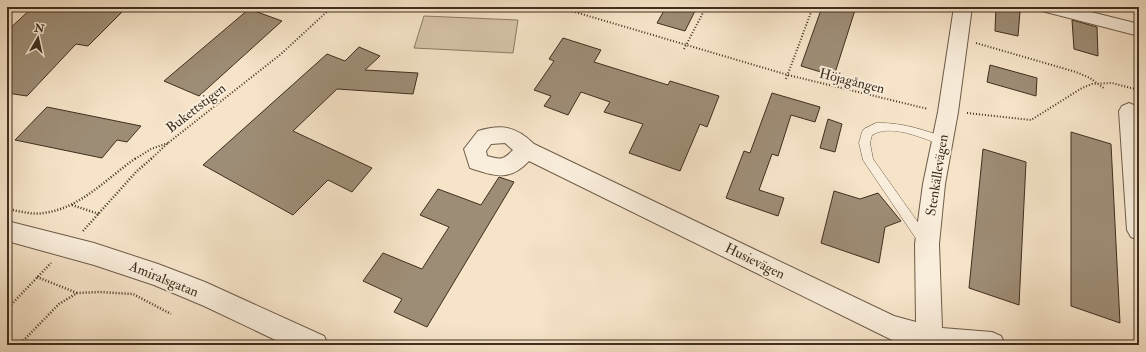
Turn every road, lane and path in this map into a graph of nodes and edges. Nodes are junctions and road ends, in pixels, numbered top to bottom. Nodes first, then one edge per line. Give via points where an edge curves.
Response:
1 (332, 7) edge
2 (558, 7) edge
3 (706, 7) edge
4 (813, 7) edge
5 (963, 7) edge
6 (1048, 7) edge
7 (1139, 30) edge
8 (959, 38) junction
9 (686, 45) junction
10 (684, 49) dead end
11 (788, 75) junction
12 (786, 79) dead end
13 (1098, 83) junction
14 (1105, 89) dead end
15 (1139, 90) edge
16 (1129, 111) dead end
17 (948, 112) junction
18 (943, 141) junction
19 (168, 143) junction
20 (526, 150) dead end
21 (72, 205) junction
22 (7, 209) edge
23 (98, 214) junction
24 (1139, 230) edge
25 (7, 231) edge
26 (80, 233) dead end
27 (927, 244) junction
28 (54, 260) dead end
29 (37, 277) junction
30 (77, 294) junction
31 (7, 309) edge
32 (171, 314) dead end
33 (929, 342) edge
34 (19, 345) edge
35 (315, 345) edge
36 (992, 345) edge

1 - 19 path, Bukettstigen via 281,54
2 - 9 path, Höjagången
3 - 9 path
4 - 11 path
5 - 8 street, Stenkällevägen
6 - 7 street
8 - 13 path via 1076,72
8 - 17 street, Stenkällevägen
9 - 10 path
9 - 11 path, Höjagången
11 - 12 path
11 - 17 path, Höjagången via 926,109
13 - 14 path
13 - 15 path, Höjagången
13 - 17 path, Höjagången via 1082,88 1031,120
16 - 24 street
17 - 18 street, Stenkällevägen
18 - 27 street, Stenkällevägen via 934,184
18 - 27 lane via 900,127 886,126 867,132 864,139 864,151 868,160
19 - 21 path via 143,153
19 - 23 path, Bukettstigen via 136,172
20 - 33 street, Husievägen via 890,327
21 - 22 path via 43,213
21 - 23 path
23 - 26 path, Bukettstigen
25 - 35 street, Amiralsgatan via 63,244 129,265 180,284
27 - 33 street, Stenkällevägen
28 - 29 path
29 - 30 path
29 - 31 path
30 - 32 path via 133,294
30 - 34 path via 59,304
33 - 36 street, Husievägen

